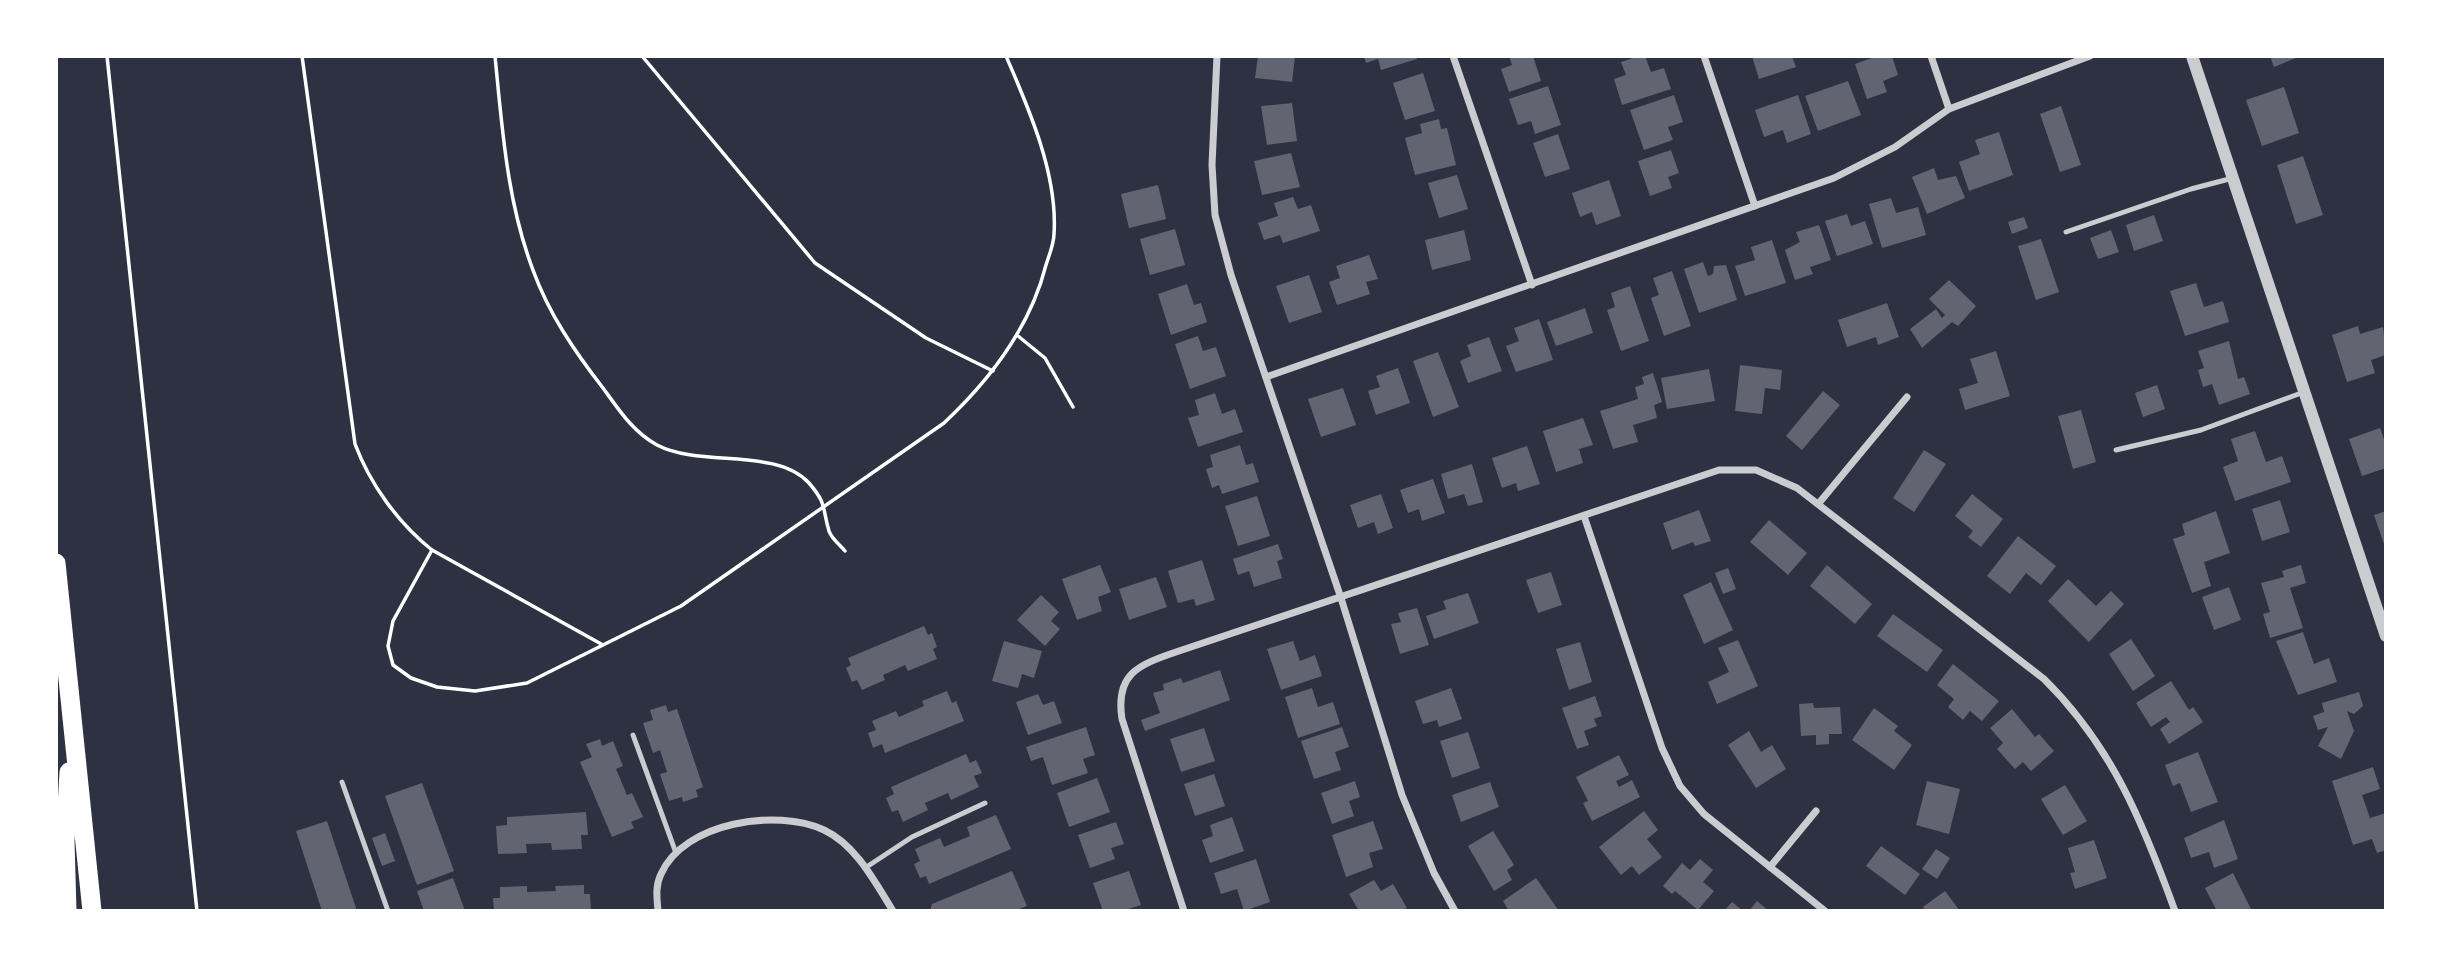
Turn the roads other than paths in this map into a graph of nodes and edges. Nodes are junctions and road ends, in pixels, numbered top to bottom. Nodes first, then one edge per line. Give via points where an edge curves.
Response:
1 (1217, 56) edge
2 (1453, 56) edge
3 (1704, 56) edge
4 (1931, 56) edge
5 (2090, 56) edge
6 (2192, 56) edge
7 (1949, 109) junction
8 (2233, 178) junction
9 (1755, 206) junction
10 (2066, 233) dead end
11 (1532, 285) junction
12 (1266, 377) junction
13 (2304, 392) junction
14 (1907, 397) dead end
15 (2116, 450) dead end
16 (1819, 503) junction
17 (1584, 516) junction
18 (56, 563) edge
19 (1341, 598) junction
20 (2383, 617) edge
21 (2386, 636) edge
22 (72, 708) junction
23 (633, 735) dead end
24 (342, 782) dead end
25 (985, 803) dead end
26 (1816, 811) dead end
27 (676, 853) junction
28 (1770, 867) junction
29 (865, 868) junction
30 (67, 911) edge
31 (92, 911) edge
32 (388, 911) edge
33 (658, 911) edge
34 (893, 911) edge
35 (1184, 911) edge
36 (1455, 911) edge
37 (1825, 911) edge
38 (2175, 911) edge

1 - 12 street via 1212,165 1215,215
2 - 11 street
3 - 9 street
4 - 7 street
5 - 7 street
6 - 8 street
7 - 9 street via 1865,163
8 - 10 lane
8 - 13 street
9 - 11 street
11 - 12 street
12 - 19 street
13 - 15 lane via 2201,430
13 - 20 street
14 - 16 street
16 - 17 street via 1756,470 1719,470
16 - 38 street via 2044,679 2072,706 2128,791
17 - 19 street
17 - 28 street via 1680,786 1704,814
18 - 22 highway
19 - 35 street via 1155,660 1124,683 1122,719
19 - 36 street via 1402,795
20 - 21 street
22 - 30 highway via 65,841
22 - 31 highway
23 - 27 lane
24 - 32 lane
25 - 29 lane via 912,837
26 - 28 street
27 - 29 street via 691,841 763,818 825,831 845,844
27 - 33 street via 660,874
28 - 37 street
29 - 34 street

